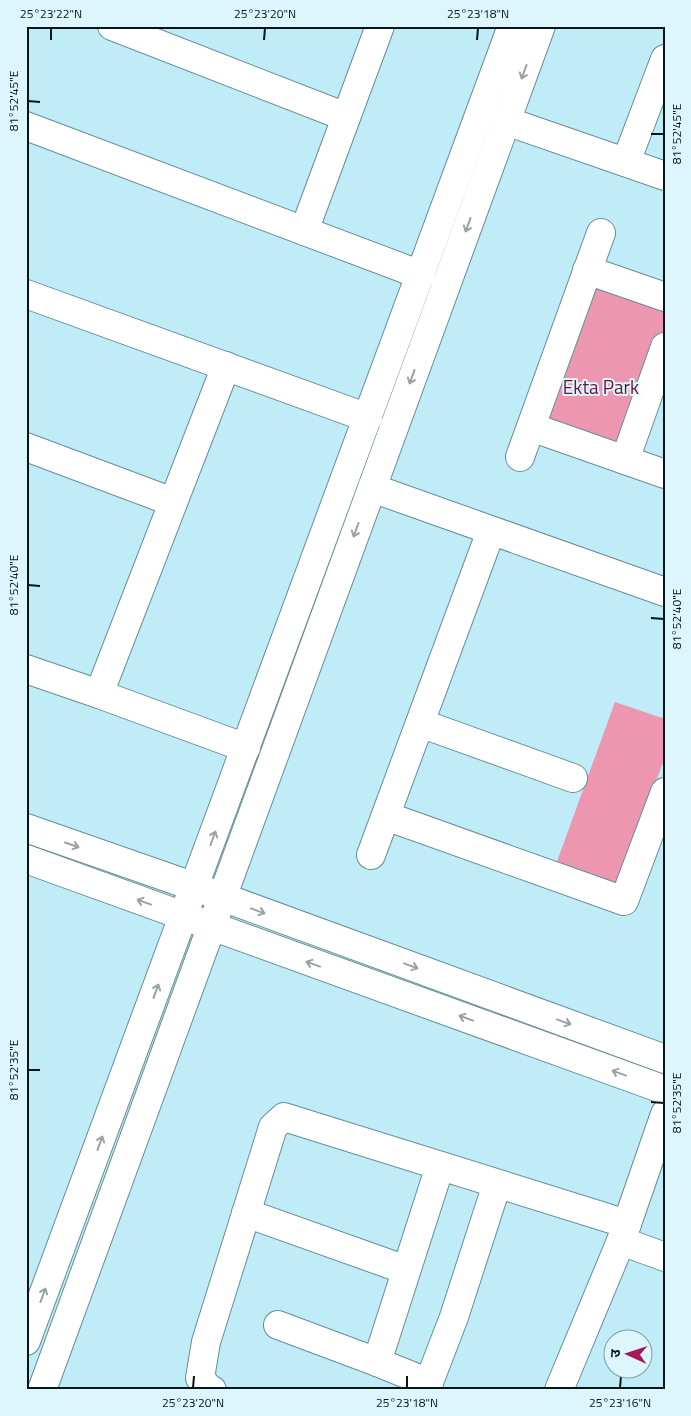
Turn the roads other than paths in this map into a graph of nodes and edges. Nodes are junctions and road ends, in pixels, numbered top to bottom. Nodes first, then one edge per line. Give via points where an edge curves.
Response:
1 (380, 26) edge
2 (512, 26) edge
3 (541, 26) edge
4 (114, 27) edge
5 (665, 60) edge
6 (346, 117) junction
7 (506, 121) junction
8 (26, 126) edge
9 (626, 162) junction
10 (665, 176) edge
11 (304, 231) junction
12 (600, 233) dead end
13 (588, 270) junction
14 (421, 275) junction
15 (26, 294) edge
16 (665, 297) edge
17 (665, 347) edge
18 (226, 366) junction
19 (368, 418) junction
20 (531, 428) junction
21 (26, 447) edge
22 (520, 456) dead end
23 (625, 460) junction
24 (665, 474) edge
25 (372, 488) junction
26 (173, 502) junction
27 (491, 531) junction
28 (665, 592) edge
29 (26, 669) edge
30 (99, 694) junction
31 (420, 723) junction
32 (246, 748) junction
33 (573, 778) dead end
34 (665, 792) edge
35 (386, 816) junction
36 (26, 828) edge
37 (371, 855) dead end
38 (26, 859) edge
39 (194, 887) junction
40 (222, 898) junction
41 (184, 917) junction
42 (211, 927) junction
43 (665, 1059) edge
44 (665, 1090) edge
45 (665, 1114) edge
46 (440, 1166) junction
47 (497, 1184) junction
48 (246, 1213) junction
49 (624, 1233) junction
50 (665, 1257) edge
51 (406, 1270) junction
52 (278, 1325) dead end
53 (26, 1341) edge
54 (377, 1362) junction
55 (428, 1386) edge
56 (42, 1390) edge
57 (212, 1390) edge
58 (559, 1390) edge

1 - 6 street
2 - 14 street
3 -> 7 street
4 - 6 street
5 - 9 street
6 - 11 street
7 - 9 street
7 -> 25 street
8 - 11 street
9 - 10 street
11 - 14 street
12 - 13 street
13 - 16 street
13 - 20 street
14 - 19 street
15 - 18 street
17 - 23 street
18 - 19 street
18 - 26 street
19 - 32 street
20 - 22 street
20 - 23 street
21 - 26 street
23 - 24 street
25 - 27 street
25 -> 40 street
26 - 30 street
27 - 28 street
27 - 31 street
29 - 30 street
30 - 32 street
31 - 33 street
31 - 35 street
39 -> 32 street
34 - 35 street via 624,902
35 - 37 street
36 -> 39 street
41 -> 38 street
39 - 40 street
39 - 41 street
40 - 42 street
40 -> 43 street
41 - 42 street
53 -> 41 street
44 -> 42 street
42 - 56 street
45 - 49 street
46 - 47 street
46 - 48 street via 284,1117 273,1127
46 - 51 street
47 - 49 street
47 - 55 street
48 - 51 street
48 - 57 street via 206,1342 200,1378
49 - 50 street
49 - 58 street
51 - 54 street
52 - 54 street
54 - 55 street

